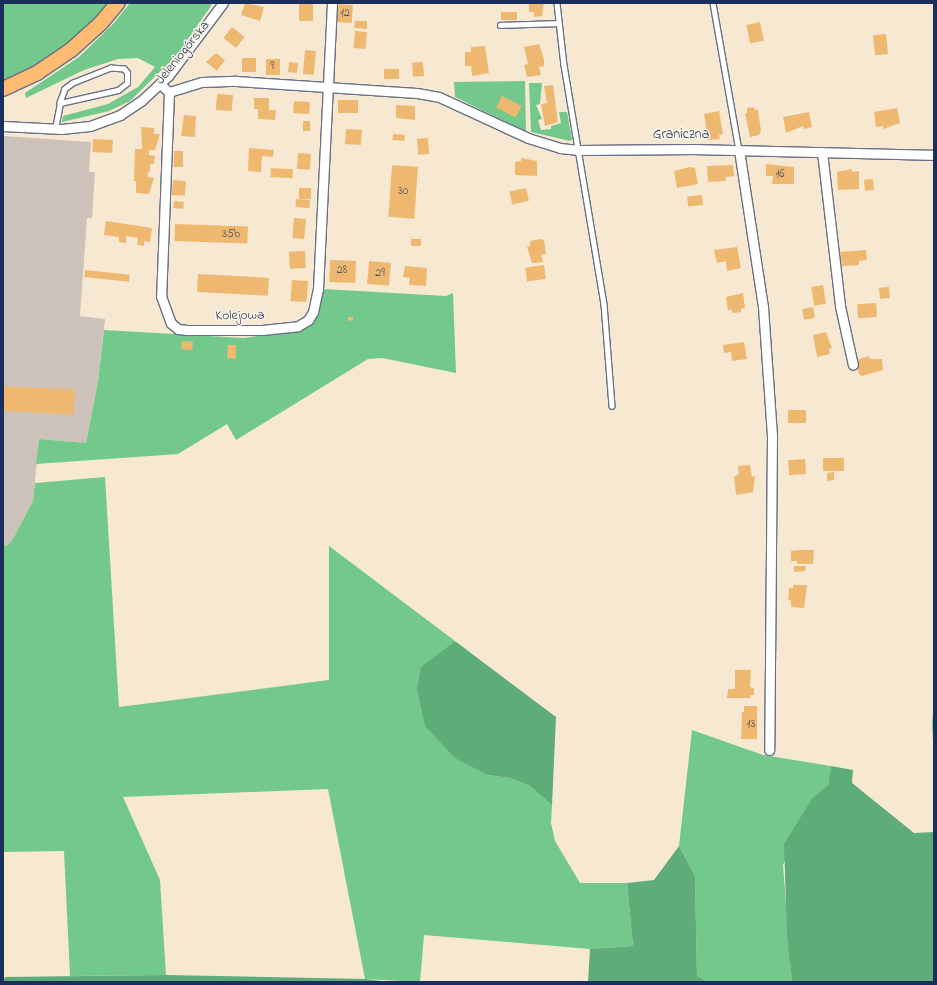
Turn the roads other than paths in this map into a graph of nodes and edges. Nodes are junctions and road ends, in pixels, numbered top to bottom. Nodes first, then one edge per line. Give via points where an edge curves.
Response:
1 (118, 3) edge
2 (223, 3) edge
3 (332, 3) edge
4 (557, 3) edge
5 (713, 3) edge
6 (558, 23) junction
7 (500, 25) dead end
8 (160, 84) junction
9 (327, 87) junction
10 (3, 89) edge
11 (169, 92) junction
12 (60, 103) junction
13 (3, 126) edge
14 (55, 129) junction
15 (579, 150) junction
16 (739, 150) junction
17 (822, 152) junction
18 (934, 154) edge
19 (853, 365) dead end
20 (612, 406) dead end
21 (770, 750) dead end

1 - 10 main road via 101,23 71,50 37,73
2 - 8 street, Jeleniogórska via 190,50
3 - 9 street, Kolejowa
4 - 6 lane
5 - 16 lane
6 - 7 lane
6 - 15 lane
8 - 11 street
8 - 14 street, Jeleniogórska via 141,101 104,122
9 - 11 street via 202,82
9 - 11 street, Kolejowa via 318,289 313,312 308,320 298,326 262,330 178,329 171,324 165,310 161,296
9 - 15 street, Graniczna via 439,97 528,138 560,148
12 - 12 lane via 118,90 127,83 127,73 124,69 111,68 73,83 65,90
12 - 14 lane
13 - 14 street, Jeleniogórska
15 - 16 street, Graniczna
15 - 20 lane via 604,304
16 - 17 street, Graniczna
16 - 21 street via 763,307 772,435
17 - 18 street, Graniczna
17 - 19 street via 840,306

